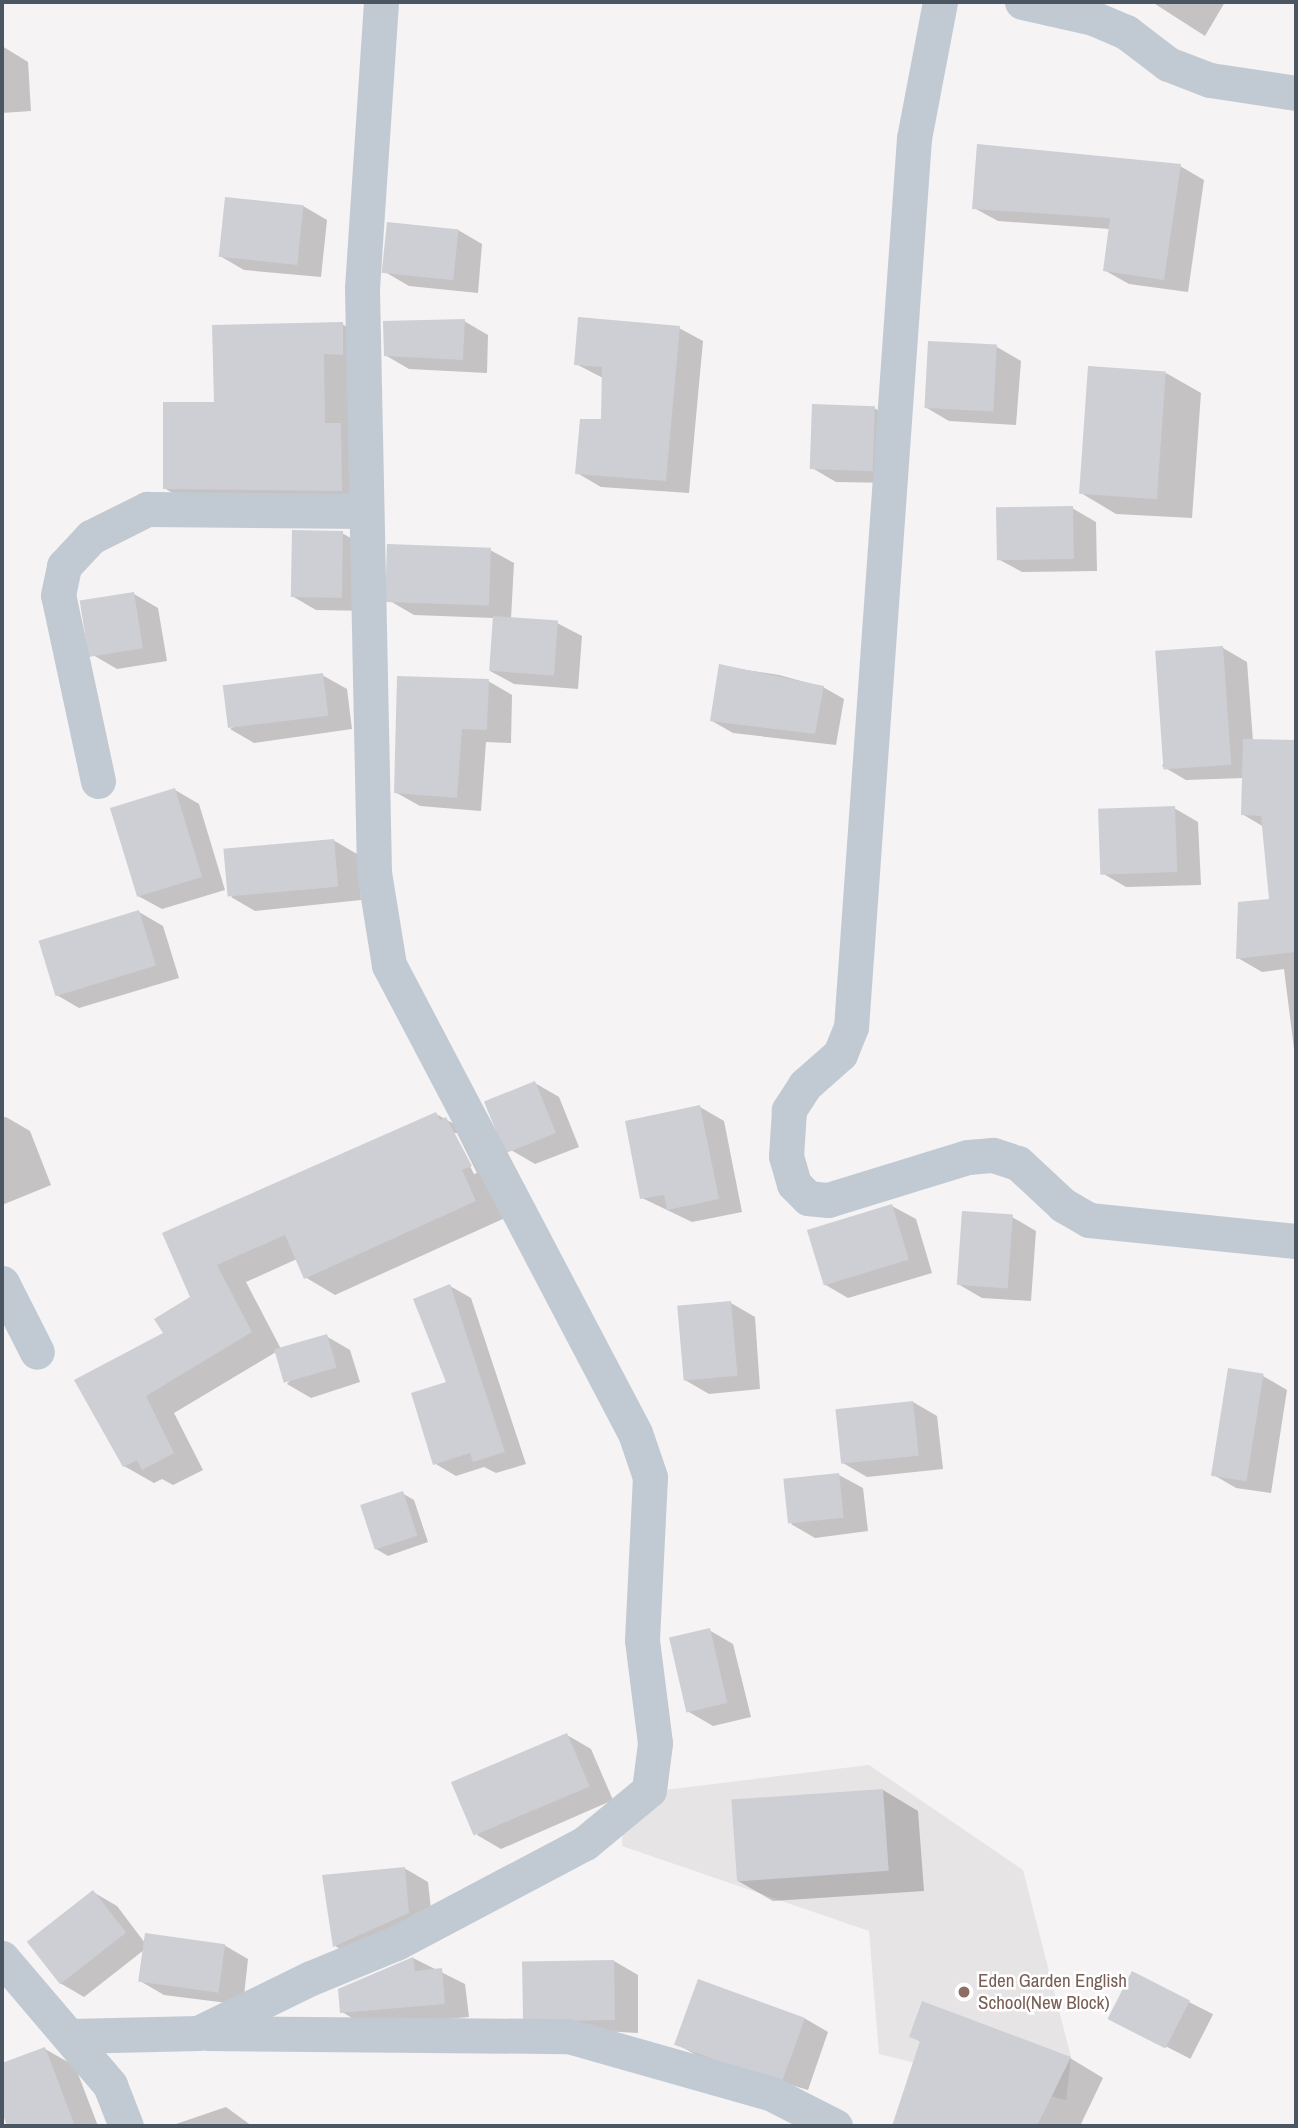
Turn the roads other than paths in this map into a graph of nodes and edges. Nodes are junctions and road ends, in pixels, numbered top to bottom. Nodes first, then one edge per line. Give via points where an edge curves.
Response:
1 (381, 2) edge
2 (940, 2) edge
3 (1022, 2) edge
4 (1296, 93) edge
5 (366, 512) junction
6 (99, 781) dead end
7 (1296, 1241) edge
8 (2, 1283) edge
9 (37, 1352) dead end
10 (2, 1958) edge
11 (198, 2033) junction
12 (71, 2036) junction
13 (126, 2126) edge
14 (835, 2126) edge

1 - 5 street via 362,288
2 - 7 street via 914,138 851,1027 839,1054 804,1085 789,1110 786,1156 794,1184 808,1198 828,1200 968,1157 993,1155 1018,1163 1063,1205 1089,1220
3 - 4 street via 1093,18 1126,32 1168,64 1210,80
5 - 6 street via 147,509 91,537 64,566 58,596
5 - 11 street via 374,872 389,965 635,1433 650,1476 642,1640 653,1755 649,1790 585,1843 396,1943
8 - 9 street
10 - 12 street
11 - 12 street
11 - 14 street via 568,2036 770,2093
12 - 13 street via 110,2085

